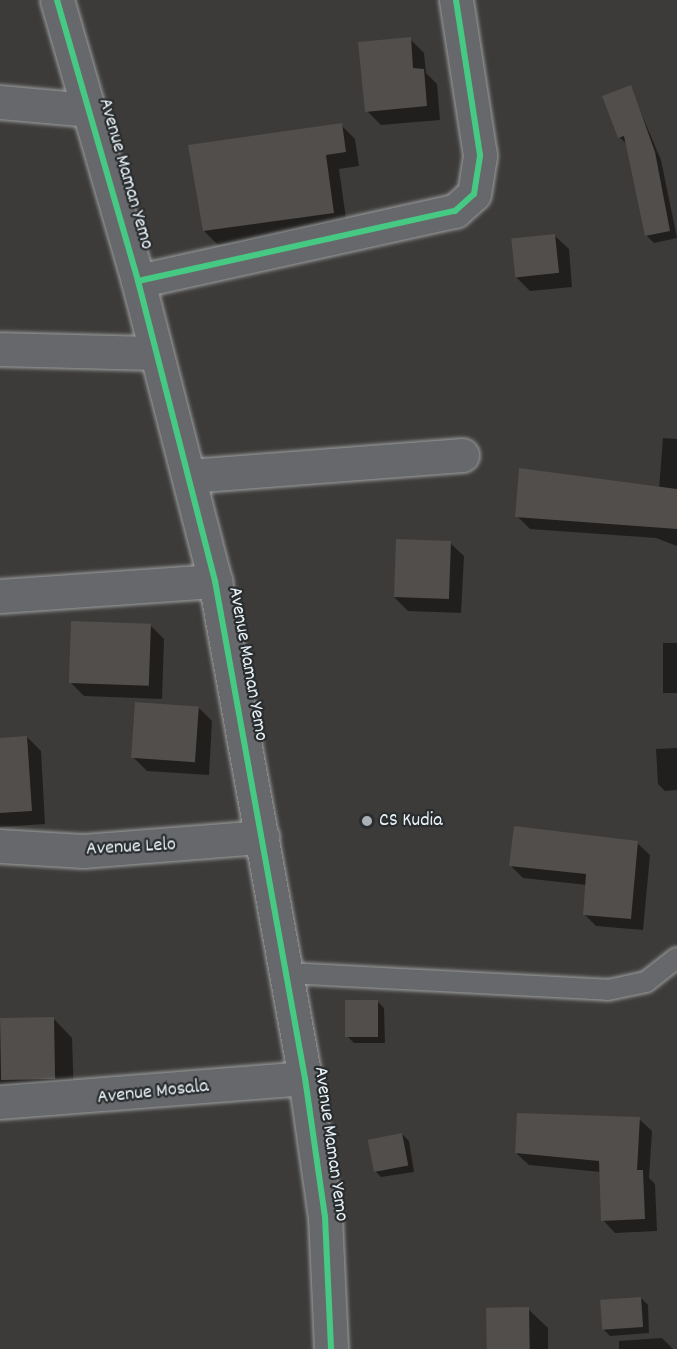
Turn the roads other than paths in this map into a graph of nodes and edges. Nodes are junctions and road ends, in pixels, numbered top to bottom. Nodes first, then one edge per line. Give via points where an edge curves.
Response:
1 (57, 0) edge
2 (456, 0) edge
3 (0, 102) edge
4 (89, 110) junction
5 (138, 281) junction
6 (0, 349) edge
7 (155, 353) junction
8 (462, 455) dead end
9 (189, 476) junction
10 (215, 581) junction
11 (0, 596) edge
12 (262, 837) junction
13 (0, 846) edge
14 (677, 958) edge
15 (287, 974) junction
16 (305, 1078) junction
17 (0, 1102) edge
18 (331, 1349) edge

1 - 4 street, Avenue Maman Yemo
2 - 5 street via 480,154 474,194 455,211
3 - 4 street
4 - 5 street, Avenue Maman Yemo
5 - 7 street, Avenue Maman Yemo
6 - 7 street
7 - 9 street, Avenue Maman Yemo
8 - 9 street
9 - 10 street, Avenue Maman Yemo
10 - 11 street
10 - 12 street, Avenue Maman Yemo
12 - 13 street, Avenue Lelo via 83,851
12 - 15 street, Avenue Maman Yemo
14 - 15 lane via 646,982 608,990
15 - 16 street, Avenue Maman Yemo
16 - 17 street, Avenue Mosala
16 - 18 street, Avenue Maman Yemo via 325,1216

